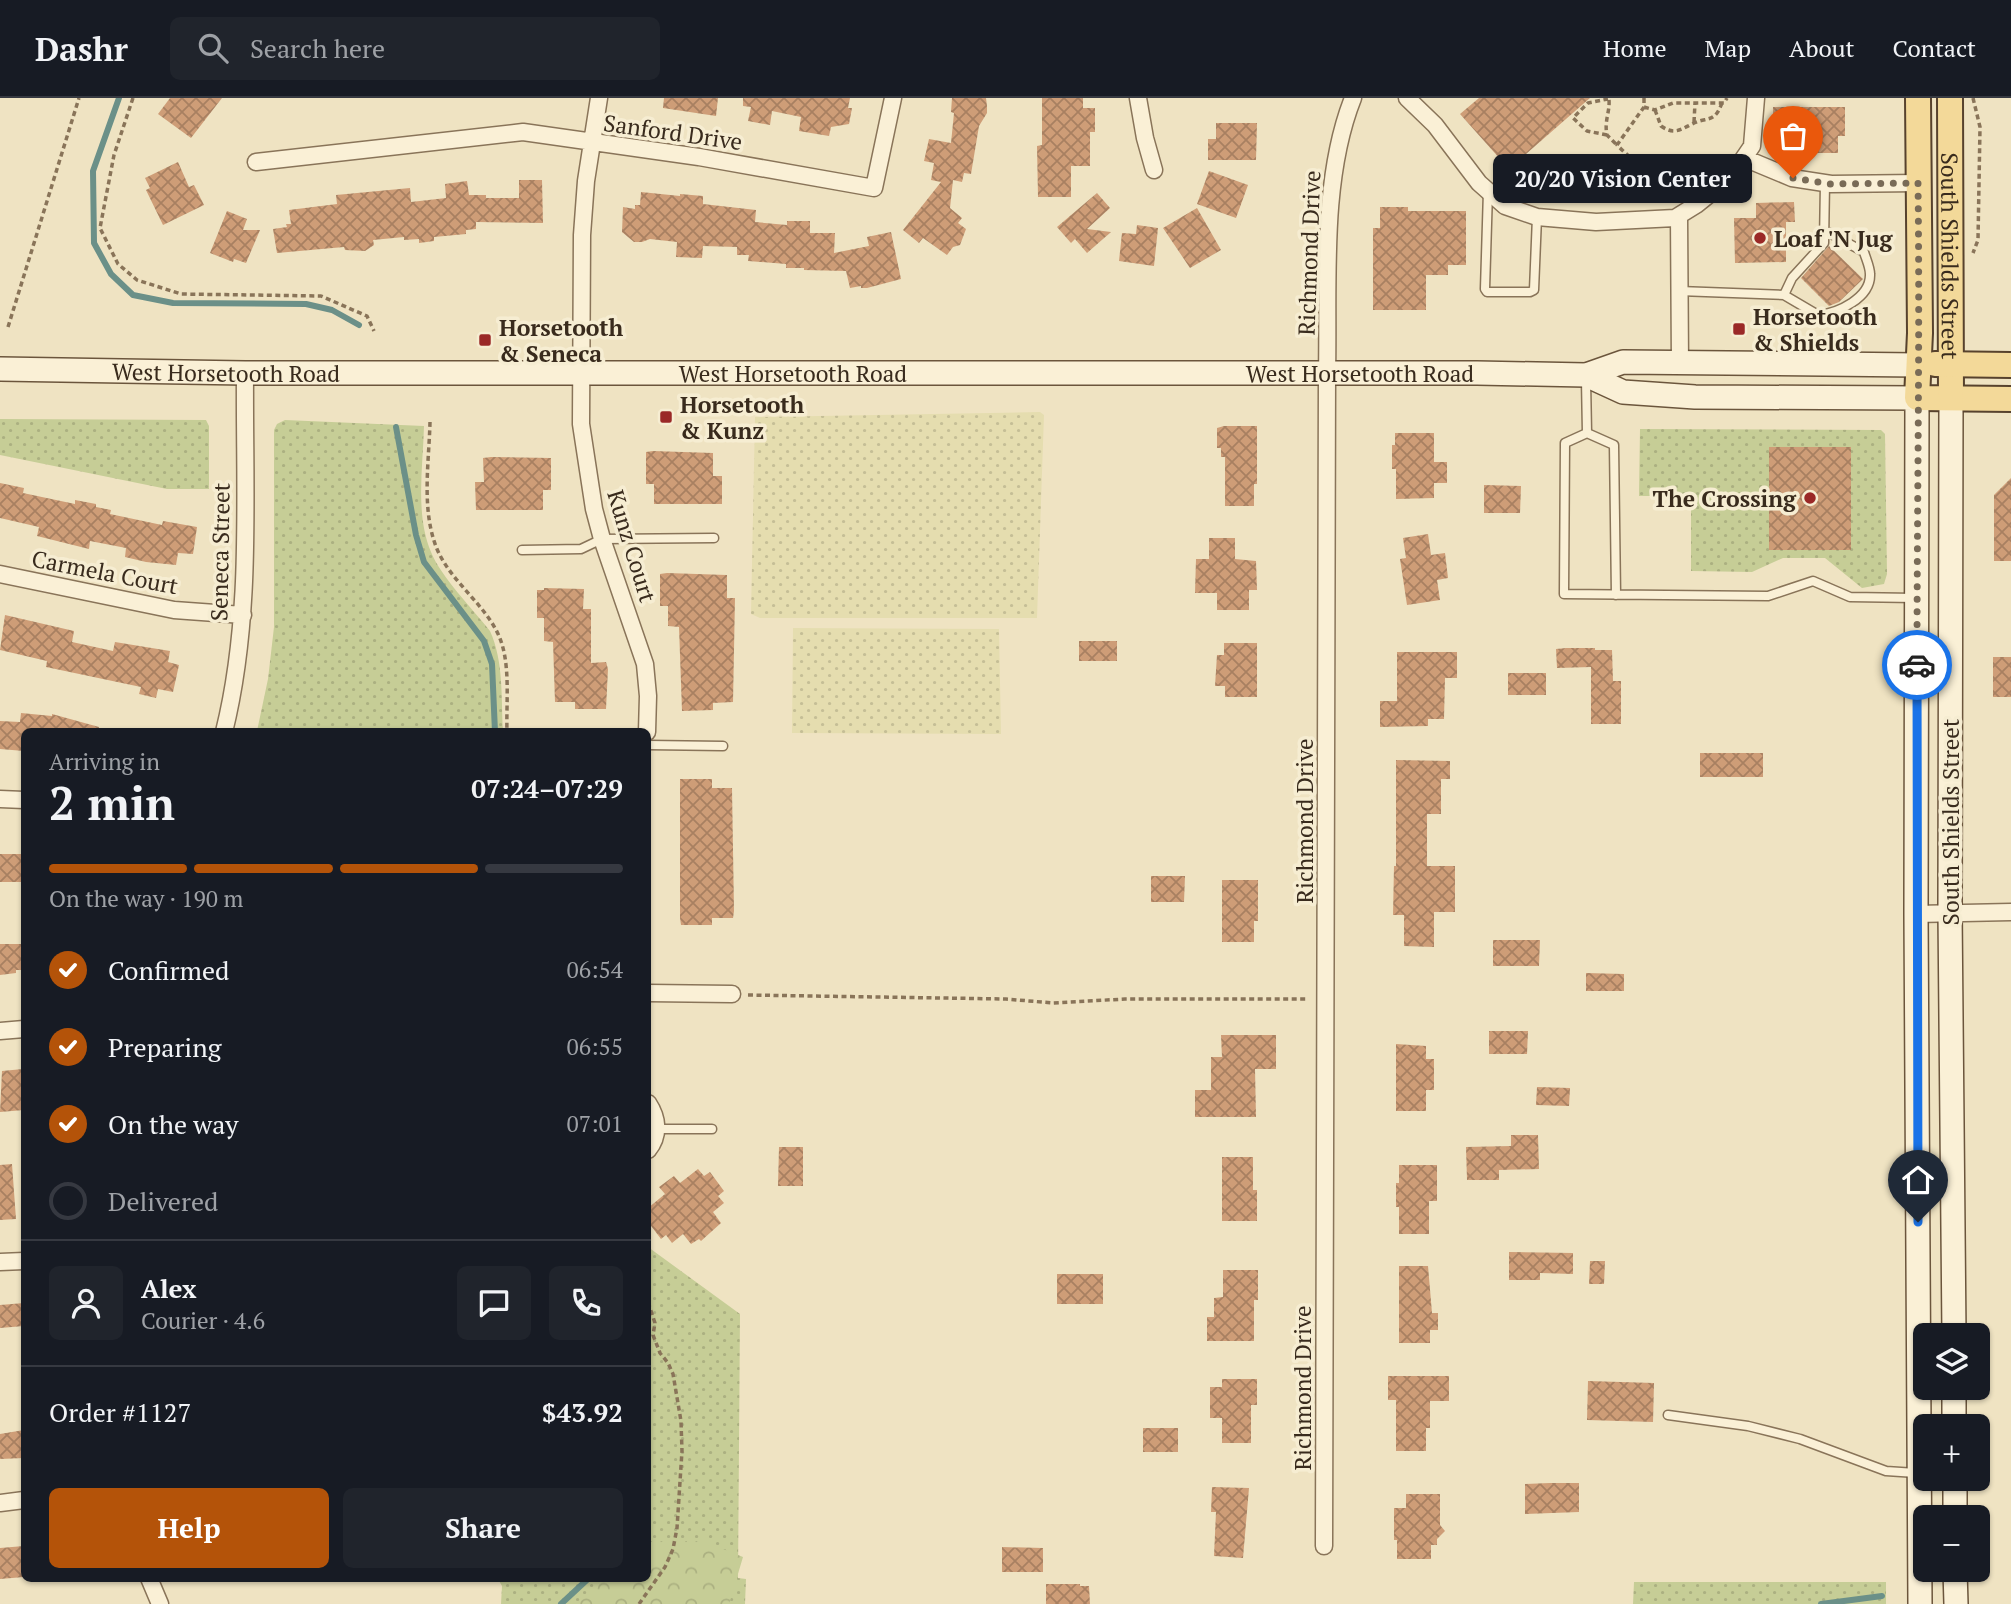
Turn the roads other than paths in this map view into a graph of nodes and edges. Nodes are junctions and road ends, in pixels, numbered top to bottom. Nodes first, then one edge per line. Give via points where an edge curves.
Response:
1 (599, 98) edge
2 (892, 98) edge
3 (1138, 98) edge
4 (1353, 98) edge
5 (1756, 98) edge
6 (1918, 98) edge
7 (1950, 98) edge
8 (1416, 101) edge
9 (592, 143) junction
10 (1744, 158) junction
11 (256, 162) dead end
12 (1154, 170) dead end
13 (1825, 183) junction
14 (1918, 183) junction
15 (1488, 191) junction
16 (1679, 216) junction
17 (1536, 217) junction
18 (1824, 230) junction
19 (1679, 291) junction
20 (1784, 295) junction
21 (1680, 364) junction
22 (1950, 364) junction
23 (1919, 365) junction
24 (2011, 365) edge
25 (0, 369) edge
26 (579, 371) junction
27 (245, 373) junction
28 (1327, 374) junction
29 (1586, 375) junction
30 (1917, 398) junction
31 (1951, 398) junction
32 (2011, 399) edge
33 (1587, 433) junction
34 (714, 537) dead end
35 (602, 539) junction
36 (522, 550) dead end
37 (0, 574) edge
38 (1616, 594) junction
39 (1917, 598) junction
40 (243, 615) junction
41 (225, 728) edge
42 (647, 728) edge
43 (651, 745) edge
44 (723, 746) dead end
45 (0, 799) edge
46 (21, 800) edge
47 (1950, 912) junction
48 (2011, 912) edge
49 (1916, 914) junction
50 (651, 993) edge
51 (732, 994) road end
52 (21, 1029) edge
53 (0, 1031) edge
54 (651, 1108) edge
55 (656, 1129) junction
56 (712, 1129) dead end
57 (651, 1144) edge
58 (21, 1261) edge
59 (0, 1262) edge
60 (1954, 1323) edge
61 (1920, 1414) edge
62 (1668, 1415) dead end
63 (1913, 1473) edge
64 (1920, 1491) edge
65 (21, 1500) edge
66 (0, 1503) edge
67 (1324, 1546) dead end
68 (151, 1582) edge
69 (1955, 1582) edge
70 (160, 1604) edge
71 (1920, 1604) edge
72 (1956, 1604) edge

1 - 9 street
2 - 9 street, Sanford Drive via 874,188
3 - 12 street
4 - 28 street, Richmond Drive via 1330,198
5 - 10 street via 1752,146
6 - 14 main road, South Shields Street
7 - 22 main road, South Shields Street
8 - 15 street
9 - 11 street, Sanford Drive via 523,132
9 - 26 street via 582,235
10 - 13 street via 1793,178
10 - 16 street via 1722,184
13 - 14 street
13 - 18 lane
14 - 23 main road, South Shields Street
15 - 17 street via 1505,206
15 - 17 lane via 1487,292 1534,290
16 - 17 street via 1596,222
16 - 19 street
18 - 20 lane via 1824,243 1792,278
18 - 20 lane via 1864,252 1870,273 1867,287 1844,309 1818,315
19 - 20 lane
19 - 21 street
21 - 23 main road, West Horsetooth Road
21 - 29 main road, West Horsetooth Road via 1623,362
22 - 23 main road, West Horsetooth Road
22 - 24 main road, West Horsetooth Road
22 - 31 main road, South Shields Street
23 - 30 main road, South Shields Street
25 - 27 main road, West Horsetooth Road
26 - 27 main road, West Horsetooth Road
26 - 28 main road, West Horsetooth Road
26 - 35 street, Kunz Court via 580,424
27 - 40 street, Seneca Street
28 - 29 main road, West Horsetooth Road
28 - 67 street, Richmond Drive
29 - 30 main road, West Horsetooth Road via 1635,393
29 - 33 lane
30 - 31 main road, West Horsetooth Road
30 - 39 main road, South Shields Street
31 - 32 main road, West Horsetooth Road
31 - 47 main road, South Shields Street
33 - 38 lane via 1614,444
33 - 38 lane via 1566,443 1564,594
34 - 35 lane
35 - 36 lane via 581,549
35 - 42 street, Kunz Court via 645,664
37 - 40 street, Carmela Court via 174,610
38 - 39 lane via 1768,597 1813,581 1850,597
39 - 49 main road, South Shields Street
40 - 41 street, Seneca Street
43 - 44 lane
45 - 46 street
47 - 48 street
47 - 49 street
47 - 60 main road, South Shields Street
49 - 61 main road, South Shields Street
50 - 51 street
52 - 53 street
54 - 55 street
55 - 56 lane
55 - 57 street
58 - 59 street
62 - 63 lane via 1748,1426 1800,1439 1886,1471
64 - 71 main road, South Shields Street
65 - 66 street
68 - 70 street
69 - 72 main road

